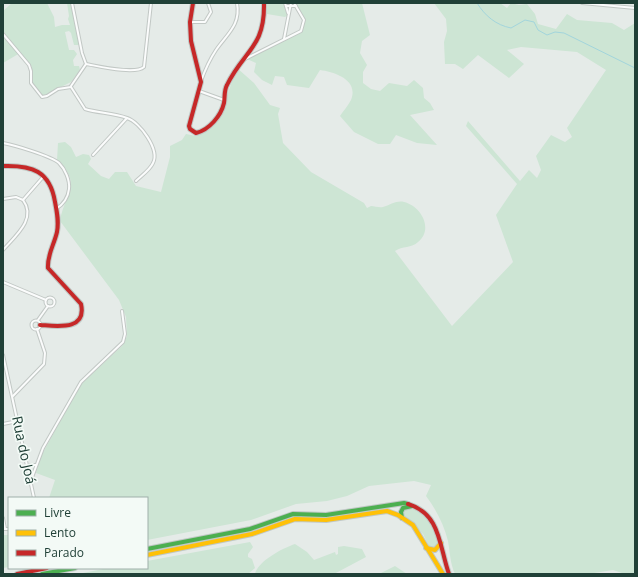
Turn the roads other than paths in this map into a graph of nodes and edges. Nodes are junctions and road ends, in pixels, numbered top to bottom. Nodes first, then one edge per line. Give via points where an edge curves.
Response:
1 (72, 3) edge
2 (151, 3) edge
3 (193, 3) edge
4 (208, 3) edge
5 (237, 3) edge
6 (264, 3) edge
7 (285, 3) edge
8 (292, 3) edge
9 (582, 3) edge
10 (590, 3) edge
11 (612, 4) edge
12 (286, 6) junction
13 (290, 6) junction
14 (296, 6) junction
15 (635, 8) edge
16 (288, 15) junction
17 (190, 22) junction
18 (3, 34) edge
19 (283, 39) junction
20 (252, 48) junction
21 (256, 53) junction
22 (242, 61) junction
23 (86, 64) junction
24 (201, 82) junction
25 (71, 86) junction
26 (198, 91) junction
27 (224, 100) junction
28 (127, 118) junction
29 (3, 143) edge
30 (93, 155) dead end
31 (3, 166) edge
32 (44, 176) junction
33 (136, 181) dead end
34 (3, 199) edge
35 (23, 200) junction
36 (56, 209) junction
37 (3, 250) edge
38 (3, 282) edge
39 (46, 300) junction
40 (48, 306) junction
41 (122, 311) dead end
42 (39, 323) junction
43 (37, 330) junction
44 (3, 355) edge
45 (4, 362) edge
46 (12, 396) junction
47 (18, 421) junction
48 (3, 424) edge
49 (36, 465) junction
50 (28, 466) junction
51 (31, 480) junction
52 (34, 497) edge
53 (414, 506) junction
54 (3, 518) edge
55 (403, 518) junction
56 (4, 529) edge
57 (441, 541) junction
58 (426, 548) junction
59 (148, 549) edge
60 (148, 555) edge
61 (42, 569) edge
62 (70, 569) edge
63 (16, 574) edge
64 (42, 574) edge
65 (443, 574) edge
66 (449, 574) edge

1 - 23 street
2 - 23 street via 144,67 139,70
3 - 17 main road
4 - 17 street via 211,12 205,22
5 - 24 street via 238,18 233,29 211,58
6 - 20 main road via 264,23 257,43
7 - 12 street
8 - 13 street
8 - 14 street
9 - 10 street
10 - 11 street
11 - 15 street
12 - 13 street
12 - 16 street
13 - 14 street
13 - 16 street
14 - 19 street via 304,20 303,28
16 - 19 street
17 - 24 main road via 192,49
18 - 25 street via 29,65 31,83 42,97
19 - 21 street
20 - 21 street
20 - 22 main road
21 - 22 street
22 - 27 main road via 226,86
23 - 25 street
24 - 26 main road
25 - 28 street via 85,109
26 - 27 street
26 - 27 main road via 189,126 196,133 204,131 218,115
28 - 30 street
28 - 33 street via 148,136 154,153 152,164
29 - 36 street via 59,163 69,186 65,201
31 - 32 main road via 35,171
32 - 35 street
32 - 36 main road via 51,185
34 - 35 street via 16,197
35 - 37 street via 28,210 27,220
36 - 42 main road via 57,231 49,255 48,268 80,301 82,314 72,325
38 - 39 street
39 - 40 street
39 - 40 street via 51,297 55,301 54,305
40 - 42 street
41 - 49 street via 125,334 122,342 81,382
42 - 43 street
42 - 43 street via 31,323 32,328
43 - 46 street via 45,353 44,364
44 - 45 street, Rua do Joá
45 - 46 street, Rua do Joá
46 - 47 street, Rua do Joá
47 - 48 street
47 - 50 street, Rua do Joá
49 - 50 street
49 - 51 street
50 - 51 street, Rua do Joá
51 - 52 street, Rua do Joá
53 - 55 main road via 403,508
53 - 57 main road via 432,521
53 - 59 main road via 394,504 326,515 294,514 250,529
54 - 56 street
55 - 58 main road via 413,525
55 - 60 main road via 382,511 326,520 301,518 252,534
57 - 58 main road via 438,549
57 - 66 main road
58 - 65 main road
61 - 63 main road
62 - 64 main road

